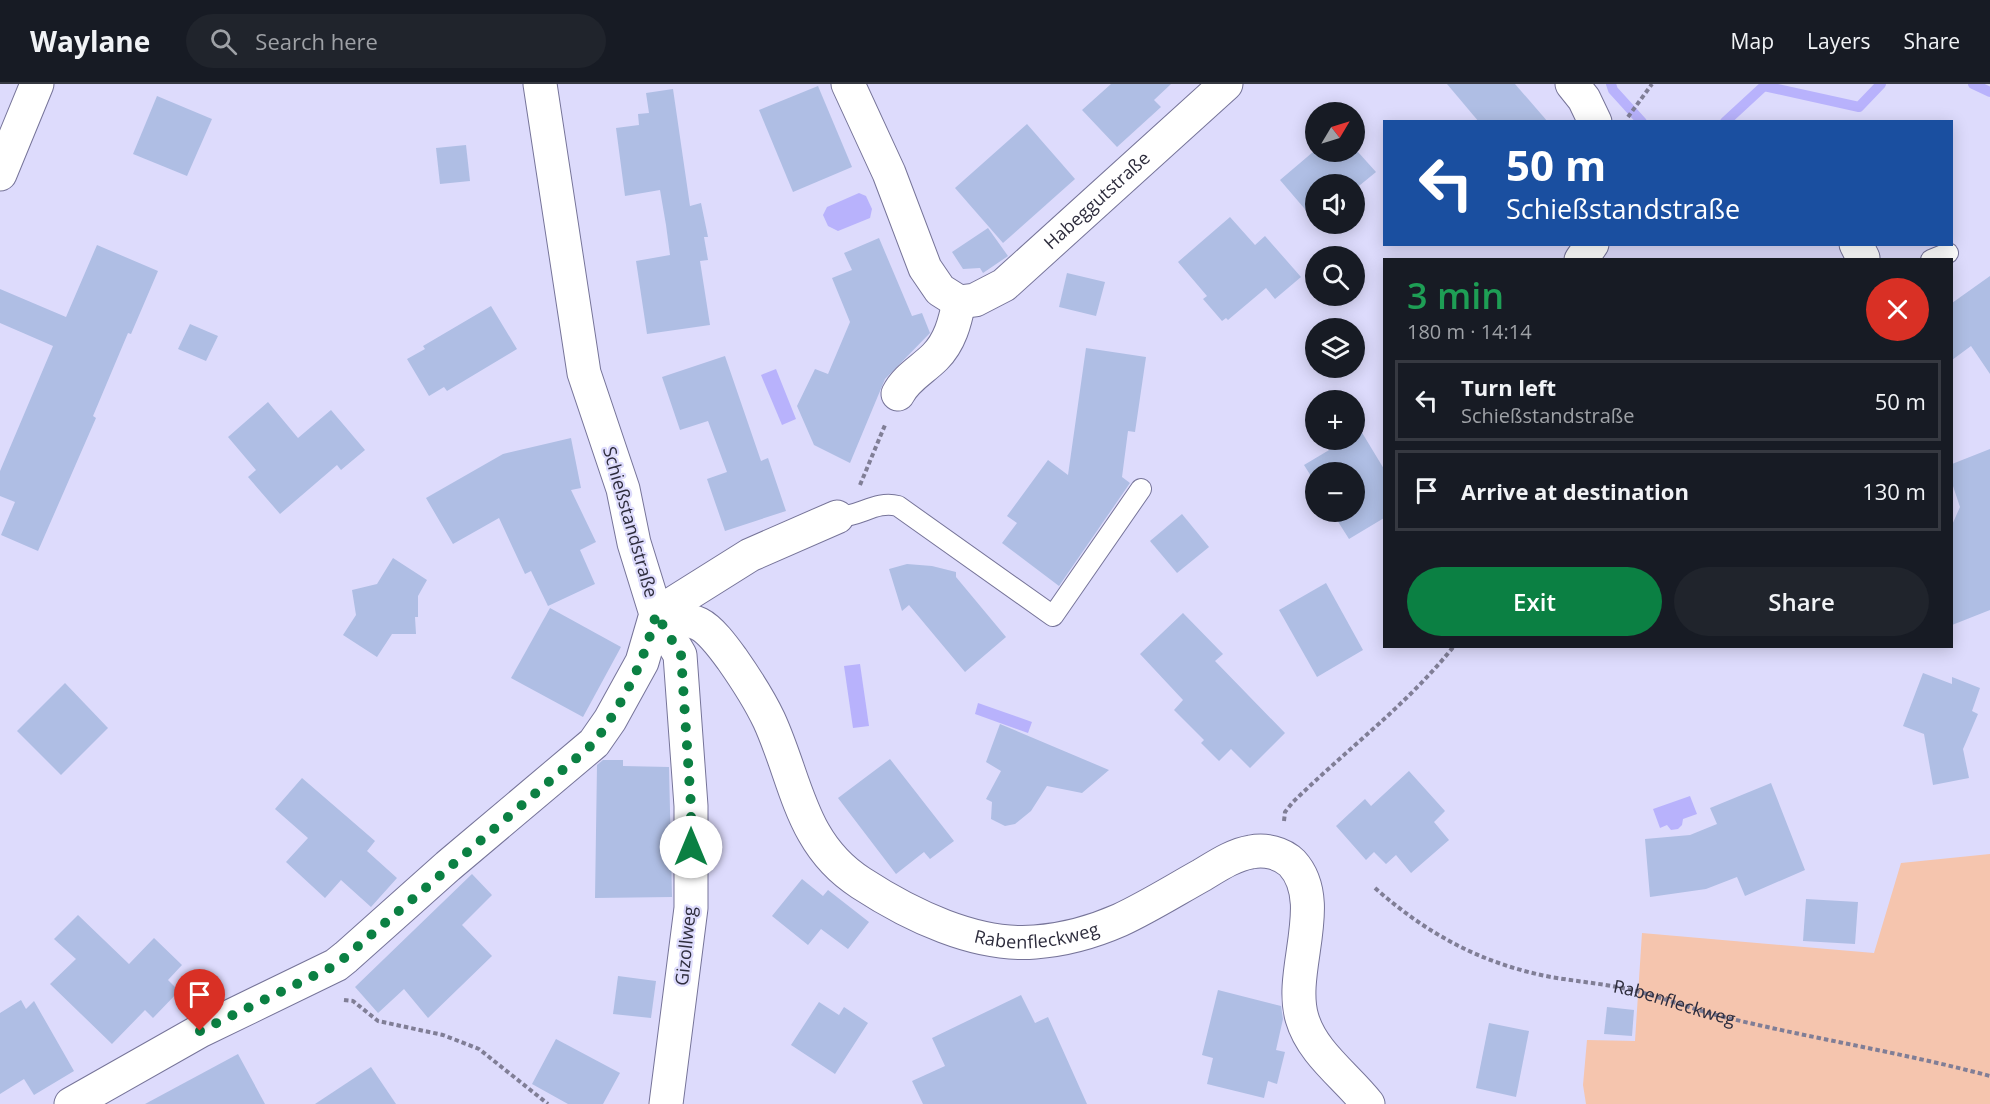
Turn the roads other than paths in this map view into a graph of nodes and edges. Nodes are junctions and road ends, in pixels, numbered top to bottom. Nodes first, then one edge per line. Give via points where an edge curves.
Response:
1 (37, 84) edge
2 (540, 84) edge
3 (848, 84) edge
4 (1226, 84) edge
5 (1572, 84) edge
6 (1610, 120) edge
7 (0, 174) edge
8 (959, 302) junction
9 (898, 394) road end
10 (1141, 489) dead end
11 (837, 517) joint
12 (656, 614) junction
13 (71, 1104) edge
14 (666, 1104) edge
15 (1368, 1104) edge

1 - 7 street
2 - 12 street, Schießstandstraße via 584,373 623,489 634,543
3 - 8 street via 889,173 926,268 940,290
4 - 8 street, Habeggutstraße via 1004,285 975,300
5 - 6 street
8 - 9 street via 944,347 902,385
10 - 11 lane via 1053,616 898,506 880,503 852,517
11 - 12 street via 735,563
12 - 13 street, Schießstandstraße via 642,662 594,743 346,957 200,1031
12 - 14 street, Gizollweg via 681,655 691,806 691,908
12 - 15 street, Rabenfleckweg via 699,624 745,677 770,722 815,838 831,860 897,905 956,929 1008,941 1053,939 1121,919 1242,854 1258,851 1280,855 1295,868 1306,899 1299,982 1303,1021 1320,1051

